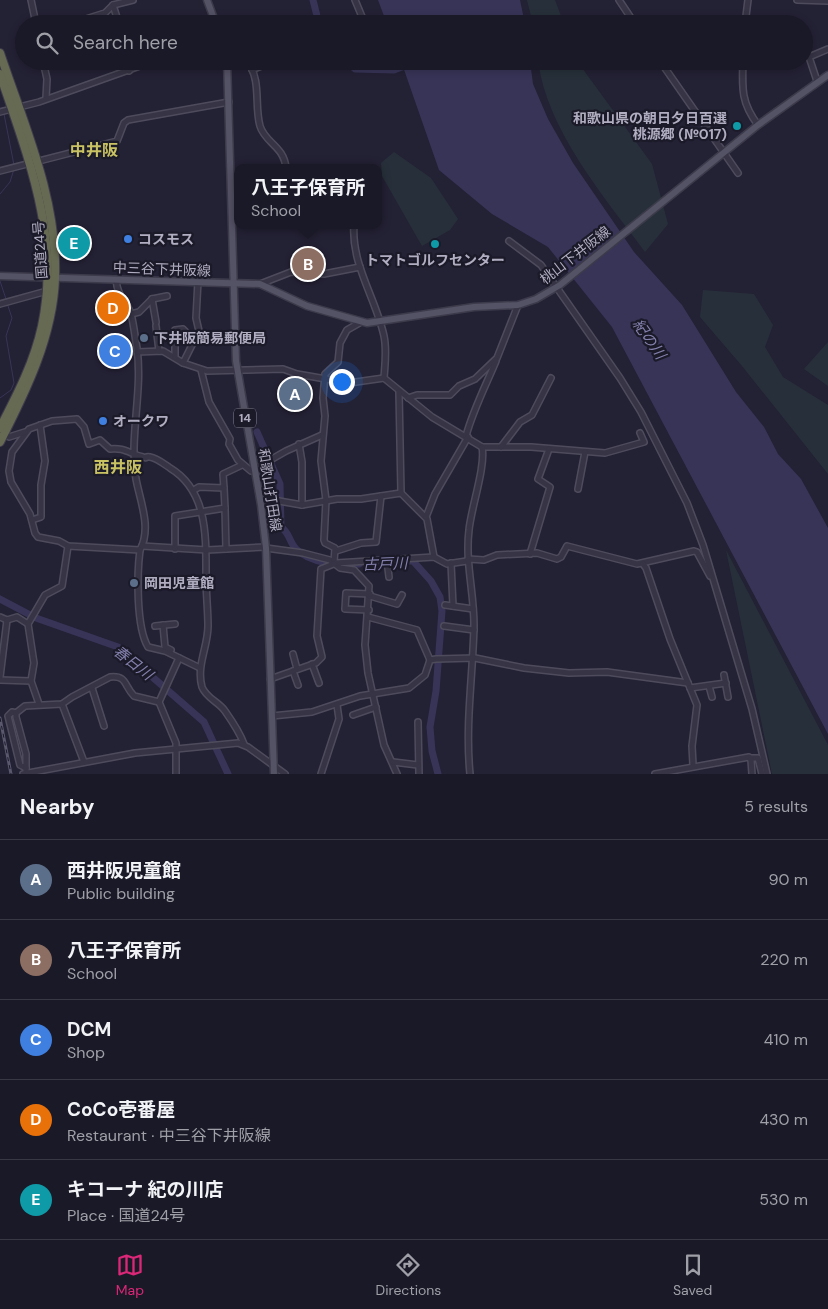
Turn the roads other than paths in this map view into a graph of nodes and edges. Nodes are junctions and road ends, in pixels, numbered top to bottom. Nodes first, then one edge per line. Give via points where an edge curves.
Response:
1 (31, 0) edge
2 (133, 0) edge
3 (208, 0) edge
4 (355, 0) edge
5 (619, 0) edge
6 (748, 0) edge
7 (797, 0) edge
8 (828, 1) edge
9 (113, 6) junction
10 (34, 15) edge
11 (99, 15) edge
12 (116, 15) edge
13 (213, 15) edge
14 (362, 15) edge
15 (629, 15) edge
16 (746, 15) edge
17 (828, 49) edge
18 (0, 53) edge
19 (813, 55) edge
20 (813, 69) edge
21 (45, 70) edge
22 (228, 70) edge
23 (252, 70) edge
24 (666, 70) edge
25 (743, 70) edge
26 (129, 71) edge
27 (0, 74) edge
28 (828, 75) edge
29 (817, 81) junction
30 (46, 98) junction
31 (230, 102) junction
32 (15, 109) junction
33 (0, 112) edge
34 (758, 125) junction
35 (723, 153) junction
36 (33, 163) junction
37 (285, 164) edge
38 (0, 171) edge
39 (738, 173) dead end
40 (354, 229) edge
41 (509, 241) dead end
42 (360, 267) junction
43 (0, 276) edge
44 (52, 278) junction
45 (116, 280) junction
46 (198, 281) junction
47 (234, 284) junction
48 (260, 284) junction
49 (558, 286) junction
50 (47, 291) junction
51 (167, 296) dead end
52 (152, 300) junction
53 (4, 302) edge
54 (518, 305) junction
55 (131, 314) junction
56 (360, 322) junction
57 (381, 322) junction
58 (195, 341) junction
59 (159, 351) junction
60 (137, 352) junction
61 (174, 357) junction
62 (496, 358) junction
63 (183, 362) junction
64 (201, 370) junction
65 (237, 370) junction
66 (325, 378) junction
67 (384, 378) junction
68 (551, 378) dead end
69 (399, 392) junction
70 (408, 398) junction
71 (40, 425) junction
72 (0, 428) edge
73 (26, 432) junction
74 (640, 433) dead end
75 (322, 436) junction
76 (9, 437) dead end
77 (467, 437) junction
78 (0, 442) edge
79 (299, 444) junction
80 (482, 447) junction
81 (501, 447) junction
82 (549, 449) junction
83 (585, 452) junction
84 (135, 453) junction
85 (242, 465) junction
86 (255, 470) junction
87 (224, 488) junction
88 (578, 489) dead end
89 (194, 490) junction
90 (401, 493) junction
91 (381, 496) junction
92 (326, 500) junction
93 (261, 505) junction
94 (302, 505) junction
95 (224, 508) junction
96 (202, 513) junction
97 (426, 517) junction
98 (32, 520) junction
99 (68, 546) junction
100 (141, 548) junction
101 (266, 548) junction
102 (175, 549) junction
103 (226, 549) junction
104 (207, 550) junction
105 (336, 551) junction
106 (530, 554) junction
107 (434, 557) junction
108 (387, 560) junction
109 (467, 560) junction
110 (335, 563) junction
111 (451, 564) junction
112 (643, 564) junction
113 (389, 577) dead end
114 (713, 579) junction
115 (370, 595) junction
116 (402, 595) dead end
117 (445, 606) dead end
118 (453, 606) junction
119 (473, 609) junction
120 (369, 610) junction
121 (0, 617) edge
122 (368, 618) junction
123 (7, 620) junction
124 (29, 623) junction
125 (175, 624) dead end
126 (163, 625) junction
127 (155, 626) dead end
128 (444, 626) dead end
129 (474, 630) junction
130 (293, 654) dead end
131 (177, 657) junction
132 (472, 658) junction
133 (430, 660) junction
134 (312, 664) junction
135 (200, 668) junction
136 (295, 670) junction
137 (724, 675) dead end
138 (270, 678) junction
139 (0, 679) edge
140 (31, 681) junction
141 (319, 683) dead end
142 (726, 683) junction
143 (298, 685) dead end
144 (689, 686) junction
145 (709, 686) junction
146 (92, 688) junction
147 (373, 693) junction
148 (712, 697) dead end
149 (728, 697) dead end
150 (159, 702) junction
151 (39, 704) junction
152 (62, 704) junction
153 (337, 705) junction
154 (376, 707) junction
155 (16, 714) junction
156 (353, 715) dead end
157 (272, 716) junction
158 (418, 722) dead end
159 (104, 726) dead end
160 (244, 744) junction
161 (176, 748) junction
162 (751, 758) junction
163 (84, 762) junction
164 (393, 762) junction
165 (273, 765) junction
166 (418, 765) junction
167 (693, 765) junction
168 (25, 772) edge
169 (176, 774) edge
170 (274, 774) edge
171 (285, 774) edge
172 (321, 774) edge
173 (397, 774) edge
174 (419, 774) edge
175 (470, 774) edge
176 (655, 774) edge
177 (752, 774) edge
178 (762, 774) edge
179 (767, 774) edge

1 - 10 street
2 - 9 street
3 - 13 main road
4 - 14 street
5 - 15 street
6 - 16 street
7 - 8 street
9 - 11 street
9 - 12 street
17 - 19 street
18 - 32 highway, 国道24号
20 - 29 street
21 - 30 street
22 - 31 main road, 和歌山打田線 / 14
23 - 37 street via 260,127 282,152
24 - 35 street
25 - 34 street via 742,88 747,111
26 - 30 street
27 - 32 highway, 国道24号
28 - 29 main road, 桃山下井阪線
29 - 34 main road, 桃山下井阪線
30 - 32 street
31 - 36 street via 134,118 124,123 116,142
31 - 47 main road, 和歌山打田線 / 14
32 - 33 street
32 - 36 highway, 国道24号
34 - 35 main road, 桃山下井阪線
35 - 39 street
35 - 49 main road, 桃山下井阪線
36 - 38 street
36 - 44 highway, 国道24号 via 49,205
40 - 42 street via 354,246
41 - 49 street via 541,265
42 - 48 street via 324,274 292,272
42 - 57 street
43 - 44 main road, 中三谷下井阪線
44 - 45 main road, 中三谷下井阪線
44 - 50 highway, 国道24号
44 - 78 highway, 国道24号 via 52,308 38,359
45 - 46 main road, 中三谷下井阪線
45 - 55 street via 121,299
46 - 47 main road, 中三谷下井阪線
46 - 58 street via 196,318 200,328
47 - 48 main road, 桃山下井阪線
47 - 65 main road, 和歌山打田線 / 14
48 - 56 main road, 桃山下井阪線 via 307,306
49 - 54 main road, 桃山下井阪線
49 - 114 street via 641,412 687,503
50 - 53 street
50 - 72 highway, 国道24号 via 33,358
51 - 52 street
52 - 55 street via 139,312
52 - 59 street
54 - 57 main road, 桃山下井阪線 via 474,307
54 - 62 street
55 - 60 street
56 - 57 main road, 桃山下井阪線
56 - 66 street via 347,330 340,343 338,362 325,374
57 - 67 street via 386,348
58 - 61 street via 183,329 175,330
58 - 63 street
59 - 60 street
59 - 61 street
60 - 84 street
61 - 63 street
62 - 70 street via 475,379 459,386 450,395
62 - 77 street
63 - 64 street
64 - 65 street
64 - 85 street via 209,402
65 - 66 street via 284,369
65 - 86 main road, 和歌山打田線 / 14
66 - 67 street via 349,383
66 - 75 street
67 - 69 street
68 - 81 street via 532,415 520,422
69 - 70 street
69 - 90 street
70 - 77 street via 432,417
71 - 73 street
71 - 84 street via 77,419 84,427 89,444 100,440 110,449 120,448
71 - 98 street via 45,461 41,517
73 - 76 street
73 - 98 street via 12,452 9,471
74 - 83 street via 644,442 612,453
75 - 79 street
75 - 92 street via 320,461
77 - 80 street
77 - 97 street
79 - 86 street
79 - 94 street
80 - 81 street
80 - 109 street via 468,530
81 - 82 street
82 - 83 street
82 - 106 street via 538,479 550,486
83 - 88 street
84 - 89 street via 158,460 181,474
84 - 100 street via 136,478 145,522
85 - 86 street
85 - 87 street via 223,474
86 - 93 main road, 和歌山打田線 / 14
87 - 89 street via 199,487
87 - 95 street
89 - 96 street
90 - 91 street
90 - 97 street
91 - 92 street
91 - 105 street via 376,542 360,543
92 - 94 street
92 - 105 street via 324,540
93 - 94 street via 278,500
93 - 101 main road, 和歌山打田線 / 14
95 - 96 street
95 - 103 street
96 - 102 street via 175,516
96 - 104 street
97 - 107 street
98 - 99 street via 38,537
99 - 100 street
99 - 124 street via 62,586 48,591
100 - 102 street
100 - 131 street via 139,613 145,642 148,647
101 - 103 street
101 - 110 street via 303,553
101 - 138 main road, 和歌山打田線 / 14
102 - 104 street
103 - 104 street
104 - 135 street via 208,627
105 - 110 street
106 - 109 street
106 - 112 street via 557,559 566,546
107 - 108 street
107 - 111 street
108 - 110 street
108 - 113 street
109 - 111 street
109 - 119 street
110 - 115 street via 340,568 354,570 369,586
110 - 134 street via 321,569 317,636 322,657
111 - 118 street
112 - 114 street via 694,551
112 - 144 street
114 - 179 street via 760,736
115 - 116 street via 397,604
115 - 120 street
115 - 120 street via 346,593 345,609
117 - 118 street
118 - 119 street
119 - 129 street
120 - 122 street
121 - 123 street
122 - 133 street via 417,630
122 - 147 street via 366,655
123 - 124 street via 16,617
123 - 139 street
124 - 140 street via 34,663
125 - 126 street
126 - 127 street
126 - 131 street via 166,647
128 - 129 street
129 - 132 street
130 - 136 street
131 - 135 street
131 - 150 street
132 - 133 street
132 - 144 street via 554,671 607,672
132 - 175 street via 467,749
133 - 147 street via 425,675 408,688
134 - 136 street
134 - 141 street
135 - 160 street via 205,693 225,711
136 - 138 street
136 - 143 street
137 - 142 street
138 - 157 main road, 和歌山打田線 / 14
139 - 140 street
140 - 151 street
142 - 145 street
142 - 149 street
144 - 145 street
144 - 167 street via 697,705
145 - 148 street
146 - 150 street via 116,676 125,680 134,696
146 - 152 street
146 - 159 street
147 - 153 street
147 - 154 street
150 - 161 street
151 - 152 street
151 - 155 street via 25,706
152 - 163 street
153 - 157 street via 312,712
153 - 172 street via 339,719
154 - 156 street
154 - 164 street via 384,745
155 - 168 street via 26,754
155 - 168 street via 12,712 8,716 20,765
157 - 165 main road, 和歌山打田線 / 14
158 - 166 street
160 - 161 street
160 - 165 street
161 - 163 street
161 - 169 street
162 - 167 street
162 - 177 street
162 - 178 street via 758,758
163 - 168 street
164 - 166 street
164 - 173 street
165 - 170 main road, 和歌山打田線 / 14
165 - 171 street
166 - 174 street
167 - 176 street

